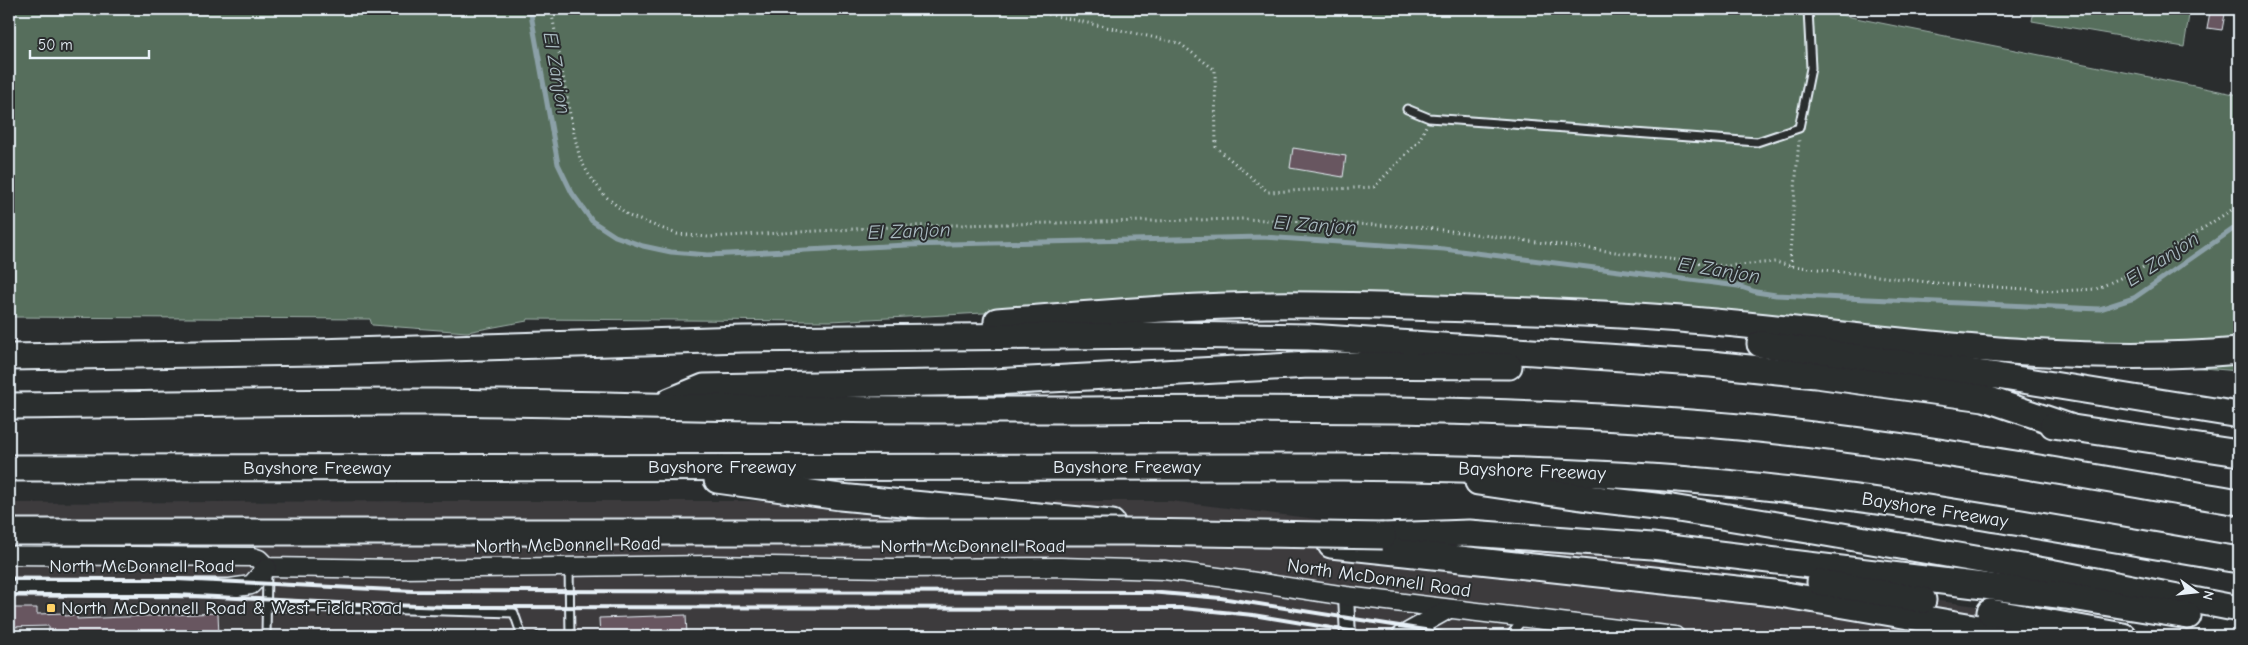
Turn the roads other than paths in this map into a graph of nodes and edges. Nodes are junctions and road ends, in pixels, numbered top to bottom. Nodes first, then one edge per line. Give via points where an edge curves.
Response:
1 (1808, 9) edge
2 (1407, 109) dead end
3 (1347, 305) junction
4 (743, 339) junction
5 (2239, 351) edge
6 (9, 357) edge
7 (658, 405) junction
8 (9, 406) edge
9 (2239, 415) edge
10 (2070, 427) junction
11 (2239, 453) edge
12 (1374, 467) junction
13 (9, 468) edge
14 (631, 468) junction
15 (2239, 502) edge
16 (9, 532) edge
17 (9, 555) edge
18 (1717, 559) junction
19 (2239, 560) edge
20 (569, 566) junction
21 (267, 567) junction
22 (9, 588) edge
23 (1346, 596) junction
24 (267, 606) junction
25 (1449, 609) junction
26 (2239, 609) edge
27 (1524, 618) junction
28 (2239, 624) edge
29 (266, 636) edge
30 (522, 636) edge
31 (539, 636) edge
32 (570, 636) edge
33 (1348, 636) edge
34 (1401, 636) edge
35 (1510, 636) edge
36 (1675, 636) edge
37 (2026, 636) edge
38 (2123, 636) edge

1 - 2 lane via 1811,68 1800,128 1757,142 1429,118
3 - 4 highway via 1162,310
3 - 5 highway via 1662,317 2019,353 2148,355
3 - 9 highway via 1769,346 1997,376
4 - 6 highway via 317,352
4 - 10 highway via 1166,335 1429,343 1711,364 1854,380 1984,398
7 - 8 highway via 429,402
7 - 10 highway via 704,387 994,382 1310,364 1497,365 1647,375 1830,393
7 - 15 highway via 923,410 1451,411 1613,417 1888,444
10 - 11 highway
12 - 14 highway, Bayshore Freeway
12 - 19 highway, Bayshore Freeway via 1558,471 1790,489 1950,511
12 - 26 highway via 1814,531
13 - 14 highway, Bayshore Freeway
14 - 37 highway via 840,497 1407,552 1774,592
16 - 18 highway, bridge via 1137,532 1383,536
17 - 21 street, North McDonnell Road via 253,557
18 - 28 highway via 2066,596
18 - 38 highway
20 - 21 street, North McDonnell Road
20 - 23 street, North McDonnell Road via 1164,570
20 - 32 lane
21 - 22 street, North McDonnell Road via 251,585 230,588
21 - 24 lane
23 - 25 street, North McDonnell Road
23 - 33 street
24 - 29 lane
24 - 30 lane via 514,613
25 - 27 street, North McDonnell Road
25 - 34 street
27 - 35 lane
27 - 36 street, North McDonnell Road
31 - 32 lane

